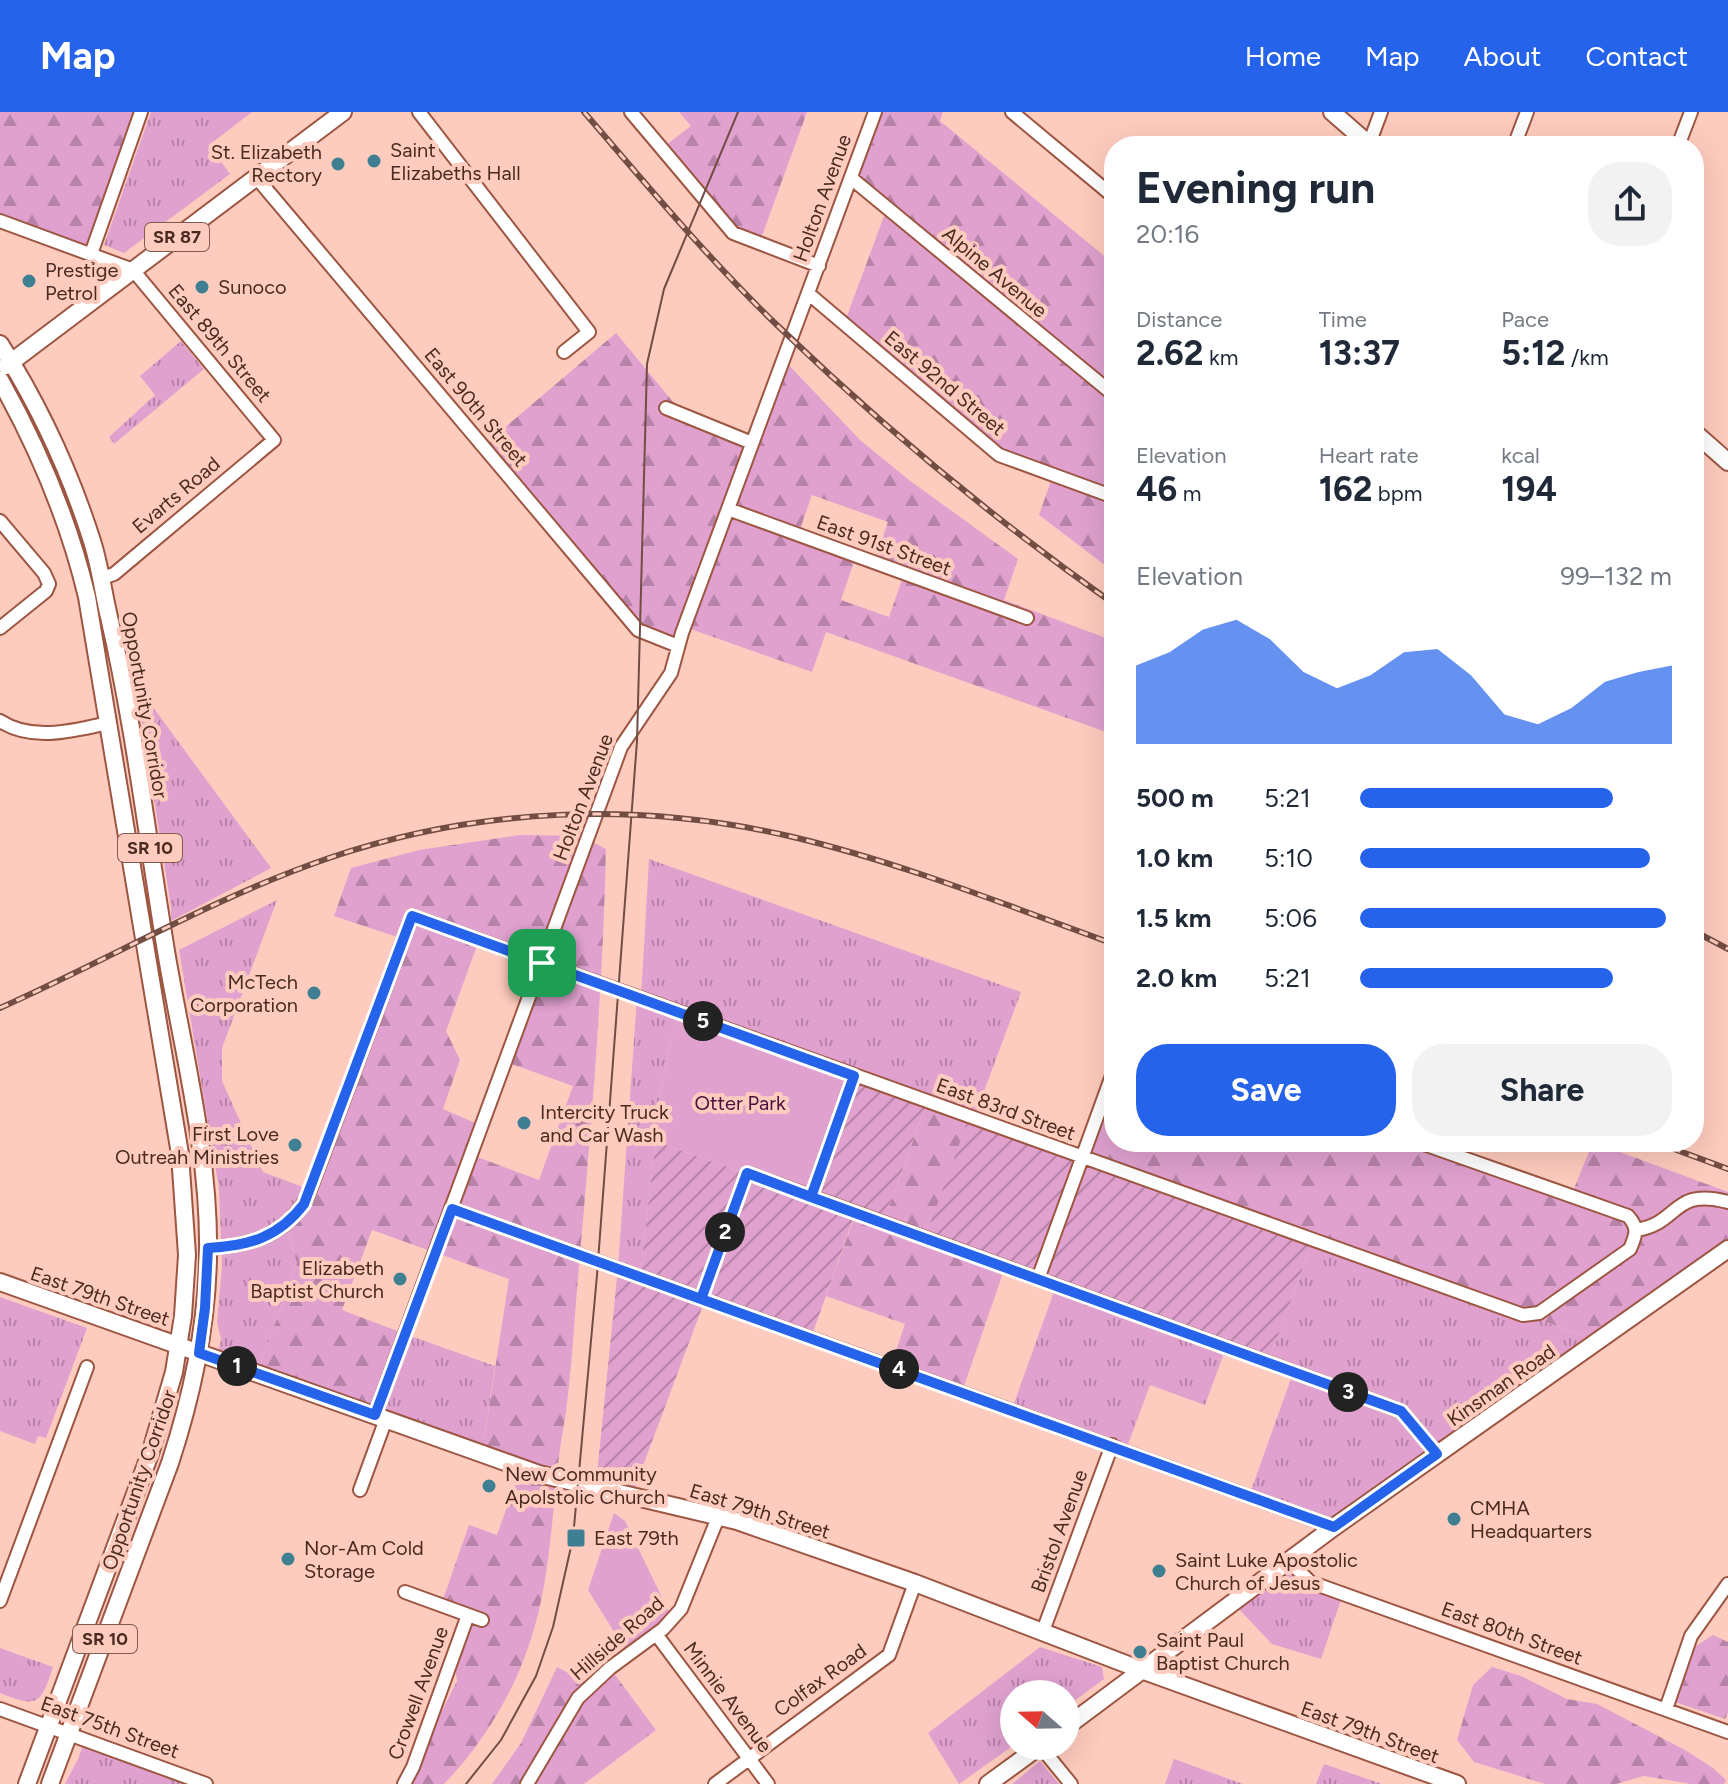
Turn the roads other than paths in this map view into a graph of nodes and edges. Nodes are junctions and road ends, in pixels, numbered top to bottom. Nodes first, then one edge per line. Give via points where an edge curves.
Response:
1 (141, 112) edge
2 (343, 112) edge
3 (419, 112) edge
4 (631, 112) edge
5 (875, 112) edge
6 (1012, 112) edge
7 (1332, 112) edge
8 (1381, 112) edge
9 (1527, 112) edge
10 (1691, 112) edge
11 (1360, 136) edge
12 (1373, 136) edge
13 (1518, 136) edge
14 (1682, 136) edge
15 (256, 177) junction
16 (851, 178) junction
17 (1104, 189) edge
18 (0, 221) edge
19 (91, 254) junction
20 (819, 266) junction
21 (133, 270) junction
22 (809, 294) junction
23 (0, 344) edge
24 (564, 352) dead end
25 (6, 366) edge
26 (0, 380) edge
27 (1104, 387) edge
28 (666, 408) dead end
29 (1704, 439) edge
30 (274, 440) joint
31 (752, 443) junction
32 (1726, 455) edge
33 (1104, 493) edge
34 (728, 509) junction
35 (0, 521) edge
36 (102, 578) junction
37 (1027, 618) dead end
38 (0, 628) edge
39 (678, 646) junction
40 (0, 721) edge
41 (108, 723) junction
42 (542, 963) junction
43 (854, 1076) junction
44 (1104, 1097) edge
45 (1446, 1152) edge
46 (1082, 1157) junction
47 (811, 1197) junction
48 (1728, 1202) edge
49 (452, 1209) junction
50 (1636, 1230) junction
51 (208, 1248) junction
52 (1728, 1249) edge
53 (1038, 1279) junction
54 (0, 1282) edge
55 (701, 1299) junction
56 (180, 1346) junction
57 (199, 1353) junction
58 (87, 1367) dead end
59 (380, 1417) junction
60 (1112, 1445) junction
61 (1437, 1454) junction
62 (360, 1490) dead end
63 (719, 1515) junction
64 (1334, 1527) junction
65 (1290, 1562) junction
66 (915, 1583) junction
67 (1728, 1584) edge
68 (405, 1592) dead end
69 (0, 1601) edge
70 (468, 1615) junction
71 (482, 1620) dead end
72 (1043, 1631) junction
73 (656, 1634) junction
74 (1144, 1671) junction
75 (0, 1709) edge
76 (1666, 1709) junction
77 (1080, 1717) edge
78 (49, 1727) junction
79 (1728, 1732) edge
80 (69, 1734) junction
81 (749, 1758) junction
82 (1021, 1760) edge
83 (1051, 1760) edge
84 (198, 1783) edge
85 (27, 1784) edge
86 (50, 1784) edge
87 (404, 1784) edge
88 (527, 1784) edge
89 (715, 1784) edge
90 (768, 1784) edge
91 (988, 1784) edge
92 (1071, 1784) edge
93 (1457, 1784) edge

1 - 19 street
2 - 15 main road, SR 87
3 - 24 street via 589,332
4 - 20 street via 736,236
5 - 16 street, Holton Avenue
6 - 17 street
7 - 11 main road
8 - 12 street
9 - 13 street
10 - 14 street
15 - 21 main road, SR 87
15 - 39 street, East 90th Street via 638,630
16 - 20 street, Holton Avenue
16 - 27 street, Alpine Avenue
18 - 19 street, East 89th Street
19 - 21 street, East 89th Street
20 - 22 street, Holton Avenue
21 - 25 main road, SR 87
21 - 30 street, East 89th Street
22 - 31 street, Holton Avenue
22 - 33 street, East 92nd Street via 999,455
23 - 25 main road, Opportunity Corridor / SR 10
25 - 36 main road, Opportunity Corridor / SR 10 via 60,457
26 - 41 main road, Opportunity Corridor / SR 10 via 35,448 71,539 87,597
28 - 31 street
29 - 32 main road
30 - 36 street, Evarts Road via 114,574
31 - 34 street, Holton Avenue
34 - 37 street, East 91st Street
34 - 39 street, Holton Avenue
35 - 38 street via 49,584
36 - 51 main road, Opportunity Corridor / SR 10 via 199,1137
39 - 42 street, Holton Avenue via 671,673 621,747
40 - 41 street via 23,732 48,733
41 - 56 main road, Opportunity Corridor / SR 10 via 184,1180 187,1255
42 - 43 street, East 83rd Street
42 - 49 street, Holton Avenue
42 - 51 street, East 83rd Street via 412,916 304,1204 287,1224 262,1239
43 - 46 street, East 83rd Street
43 - 47 street
44 - 46 street
45 - 50 street via 1628,1216
46 - 50 street, East 83rd Street via 1523,1315 1539,1313 1630,1249
46 - 53 street
47 - 53 street
47 - 55 street via 747,1173
48 - 50 street via 1692,1198 1653,1227
49 - 55 street
49 - 59 street, Holton Avenue
51 - 57 main road, Opportunity Corridor / SR 10
52 - 61 main road, Kinsman Road
53 - 61 street via 1401,1411
54 - 56 main road, East 79th Street
55 - 60 street
56 - 57 main road, East 79th Street
56 - 78 main road, Opportunity Corridor / SR 10 via 161,1423
57 - 59 main road, East 79th Street
57 - 80 main road, Opportunity Corridor / SR 10 via 170,1463
58 - 69 street
59 - 62 street, Holton Avenue
59 - 63 main road, East 79th Street via 539,1474
60 - 64 street
60 - 72 street, Bristol Avenue
61 - 64 main road, Kinsman Road
63 - 66 main road, East 79th Street
63 - 73 street, Hillside Road via 685,1602
64 - 65 main road, Kinsman Road
65 - 74 main road, Kinsman Road
65 - 76 street, East 80th Street via 1310,1582
66 - 72 main road, East 79th Street
66 - 81 street, Colfax Road via 889,1655
67 - 76 street via 1691,1636
68 - 70 street
70 - 71 street
70 - 87 street, Crowell Avenue
72 - 74 main road, East 79th Street
73 - 81 street, Minnie Avenue
73 - 88 street, Hillside Road via 578,1698
74 - 77 main road, Kinsman Road
74 - 93 main road, East 79th Street
75 - 78 street, East 75th Street
76 - 79 street, East 80th Street
78 - 80 street, East 75th Street
78 - 85 main road, Opportunity Corridor / SR 10
80 - 84 street, East 75th Street
80 - 86 main road, Opportunity Corridor / SR 10
81 - 89 street, Colfax Road
81 - 90 street, Minnie Avenue
82 - 91 main road
83 - 92 street

